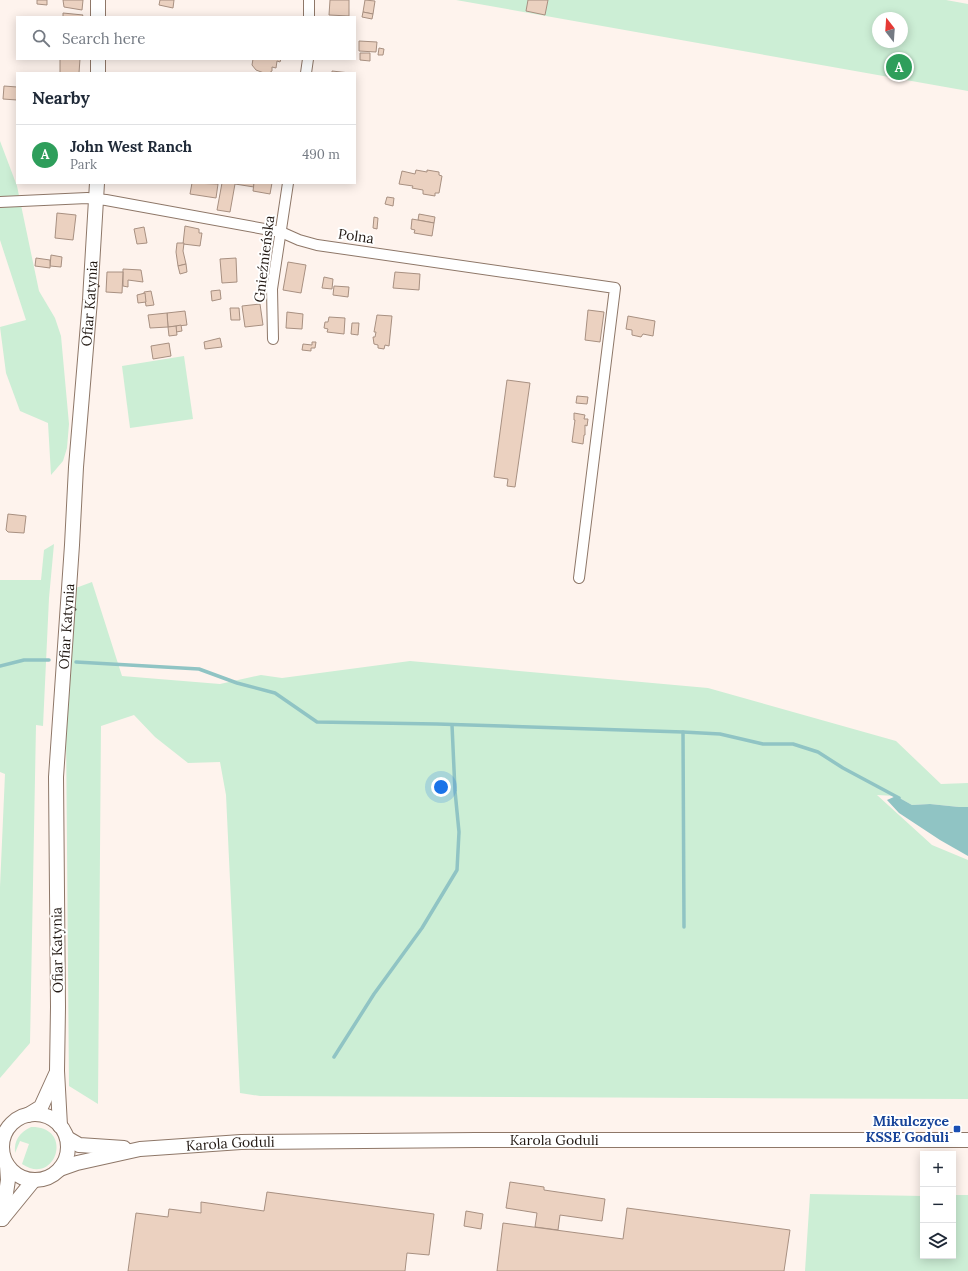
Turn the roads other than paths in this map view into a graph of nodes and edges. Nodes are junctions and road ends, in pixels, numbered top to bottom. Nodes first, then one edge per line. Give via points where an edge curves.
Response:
1 (98, 0) edge
2 (309, 0) edge
3 (98, 16) edge
4 (309, 16) edge
5 (98, 60) edge
6 (308, 60) edge
7 (98, 72) edge
8 (306, 72) edge
9 (97, 184) edge
10 (288, 184) edge
11 (97, 199) junction
12 (0, 202) edge
13 (281, 232) junction
14 (273, 339) dead end
15 (579, 578) dead end
16 (57, 1071) junction
17 (28, 1115) junction
18 (64, 1132) junction
19 (968, 1140) edge
20 (140, 1149) junction
21 (7, 1165) junction
22 (60, 1169) junction
23 (33, 1180) junction
24 (1, 1221) edge

1 - 3 street
2 - 4 street
5 - 7 street
6 - 8 street
9 - 11 street, Ofiar Katynia
10 - 13 street, Gnieźnieńska
11 - 12 street, Polna
11 - 13 street, Polna
11 - 16 street, Ofiar Katynia via 76,466 56,776
13 - 14 street, Gnieźnieńska via 272,289
13 - 15 street, Polna via 317,245 615,288
16 - 17 street, Ofiar Katynia via 41,1106
16 - 18 street, Ofiar Katynia
17 - 18 street via 48,1117
17 - 21 street via 19,1118 6,1131 2,1148
18 - 20 street, Karola Goduli via 79,1145
18 - 22 street via 68,1146 65,1162
19 - 20 street, Karola Goduli via 288,1141
20 - 22 street, Karola Goduli
21 - 23 street via 20,1177
21 - 24 street via 8,1180
22 - 23 street via 43,1180
23 - 24 street

